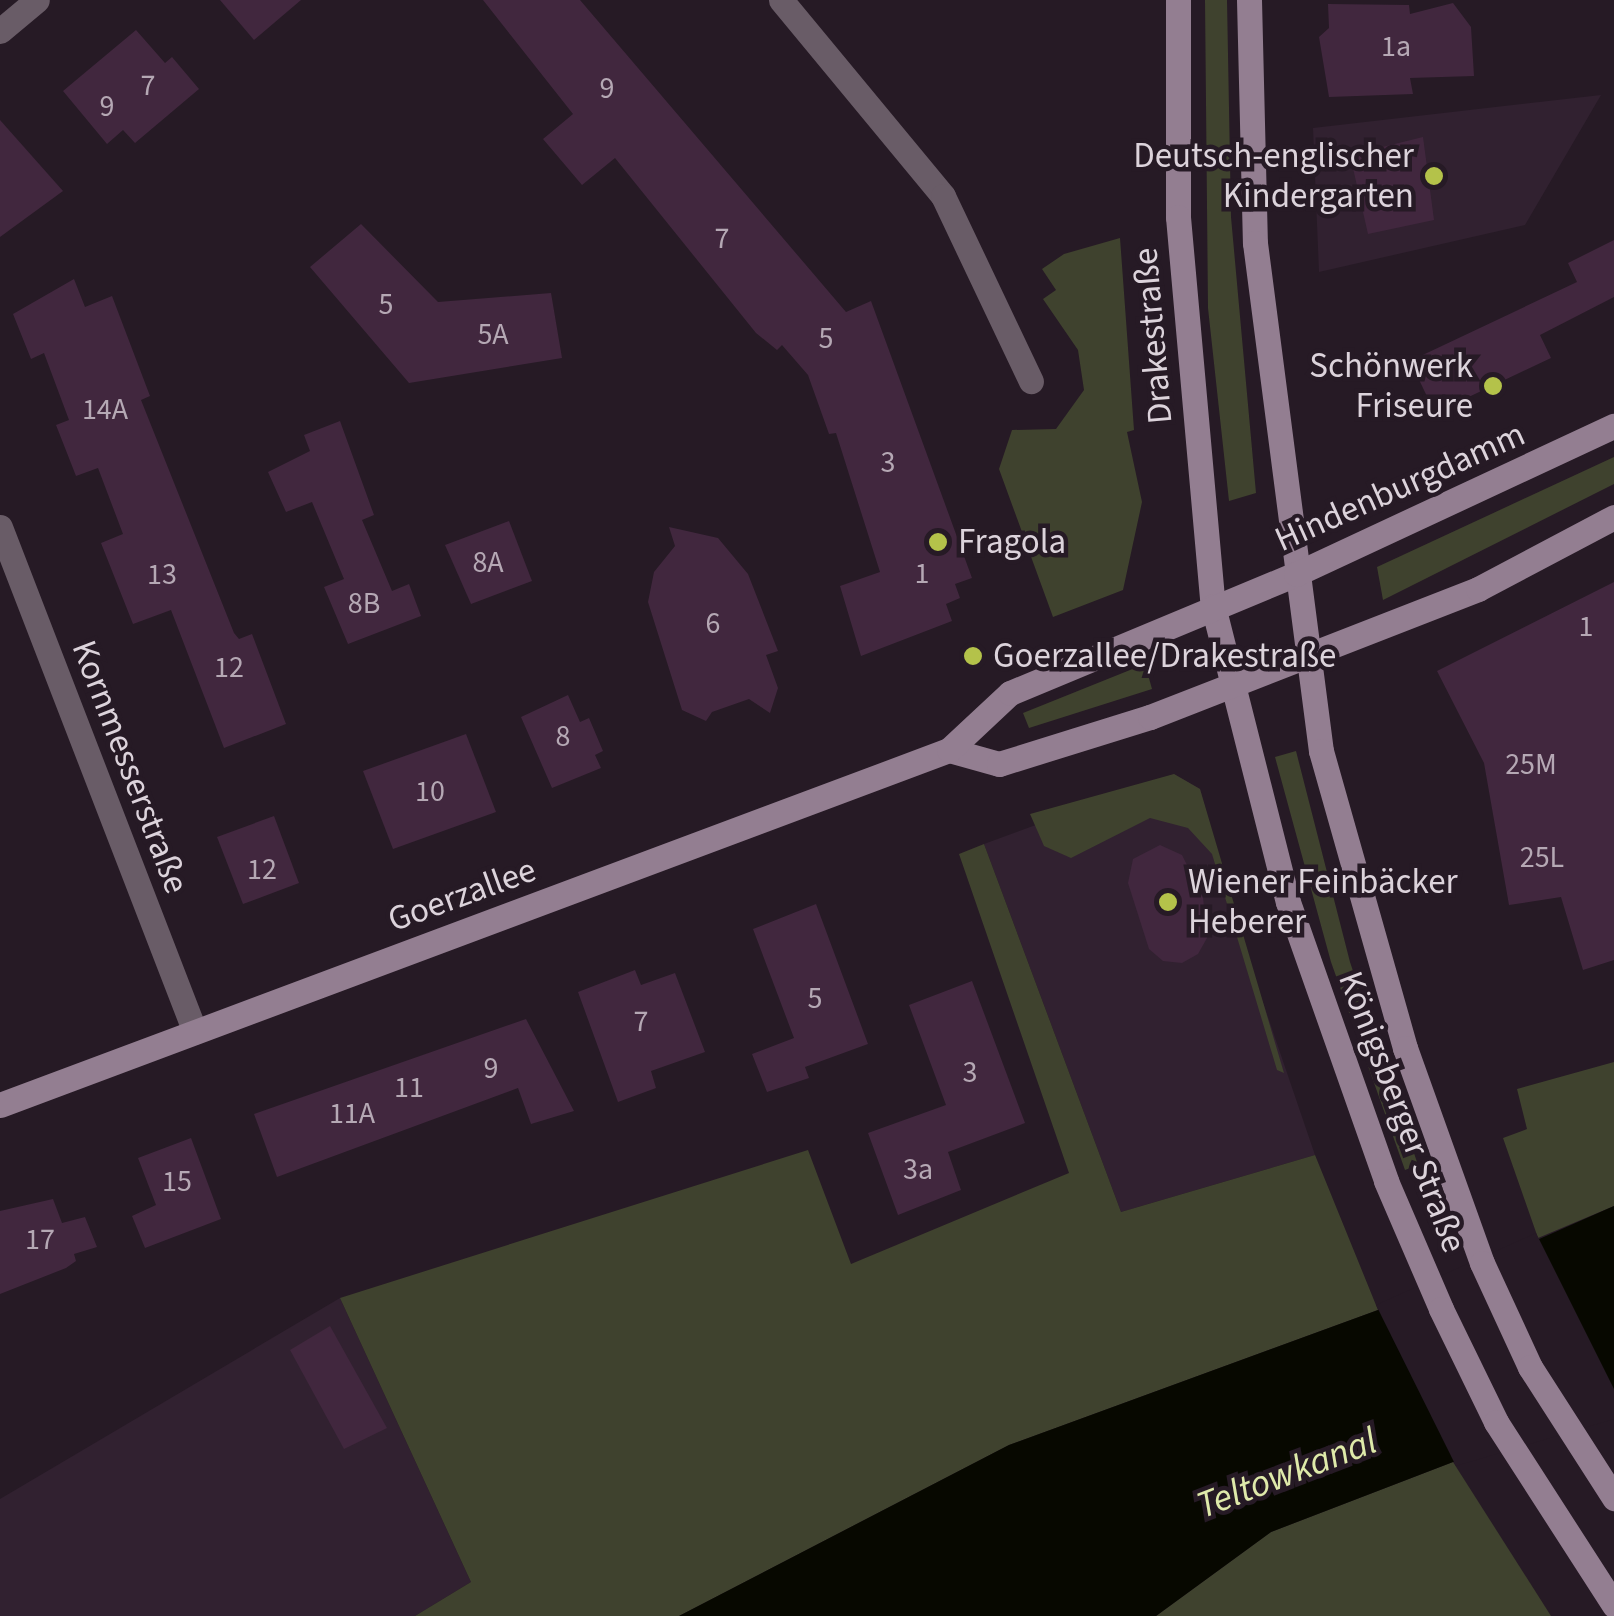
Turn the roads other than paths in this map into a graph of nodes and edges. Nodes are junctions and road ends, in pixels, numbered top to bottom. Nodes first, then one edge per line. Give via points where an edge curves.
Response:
1 (37, 0) edge
2 (781, 0) edge
3 (1178, 0) edge
4 (1249, 0) edge
5 (0, 31) edge
6 (1032, 381) dead end
7 (1614, 426) edge
8 (1614, 517) edge
9 (0, 527) edge
10 (1296, 574) junction
11 (1213, 606) junction
12 (1308, 660) junction
13 (1231, 686) junction
14 (948, 750) junction
15 (194, 1032) junction
16 (0, 1106) edge
17 (1614, 1498) edge
18 (1614, 1605) edge

1 - 5 street
2 - 6 street via 943,196
3 - 11 main road, Drakestraße via 1178,217
4 - 10 main road via 1256,243
7 - 10 main road, Hindenburgdamm
8 - 12 main road via 1478,589
9 - 15 street, Kornmesserstraße
10 - 11 main road, Hindenburgdamm
10 - 12 main road, Königsberger Straße
11 - 13 main road, Königsberger Straße
11 - 14 main road, Goerzallee via 1010,693
12 - 13 main road
12 - 17 main road, Königsberger Straße via 1320,751 1443,1158 1530,1367
13 - 14 main road via 999,764
13 - 18 main road, Königsberger Straße via 1288,902 1386,1181 1496,1422
14 - 15 main road, Goerzallee
15 - 16 main road, Goerzallee

